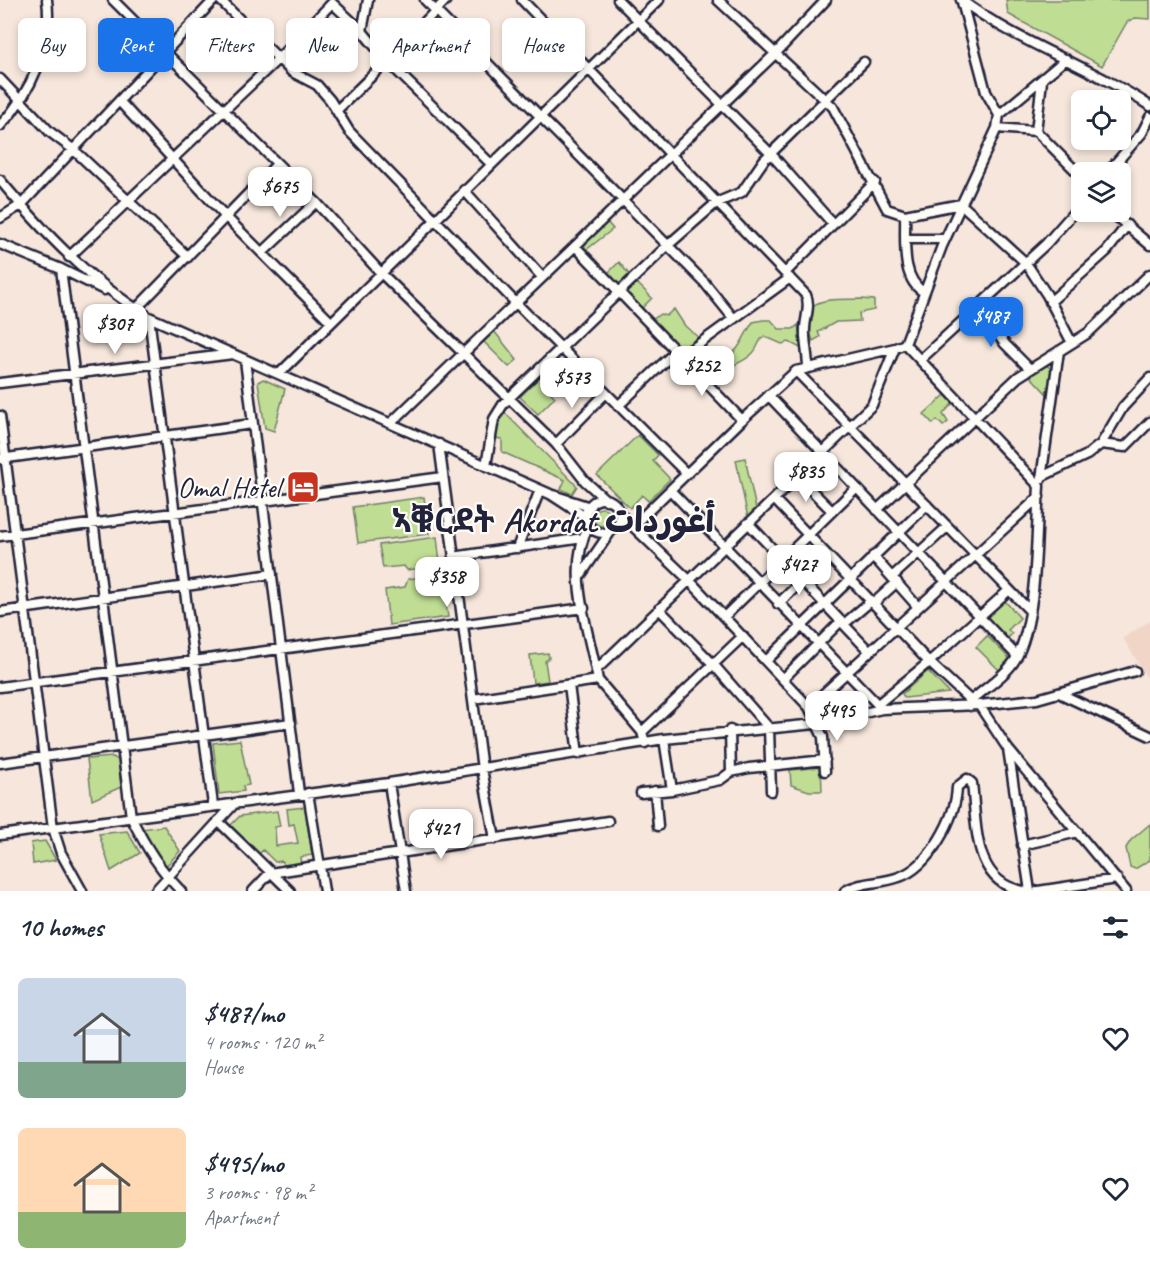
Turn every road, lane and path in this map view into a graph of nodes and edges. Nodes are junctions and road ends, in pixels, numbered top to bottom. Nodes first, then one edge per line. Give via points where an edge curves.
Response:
1 (47, 0) edge
2 (113, 0) edge
3 (214, 0) edge
4 (220, 0) edge
5 (368, 0) edge
6 (425, 0) edge
7 (446, 0) edge
8 (522, 0) edge
9 (618, 0) edge
10 (658, 0) edge
11 (718, 0) edge
12 (826, 0) edge
13 (962, 1) edge
14 (331, 2) edge
15 (435, 11) junction
16 (131, 18) edge
17 (428, 18) edge
18 (638, 20) junction
19 (362, 31) junction
20 (370, 41) edge
21 (174, 44) edge
22 (776, 53) junction
23 (279, 58) junction
24 (1066, 59) junction
25 (174, 61) edge
26 (864, 62) dead end
27 (590, 69) junction
28 (148, 72) edge
29 (376, 72) edge
30 (398, 72) edge
31 (0, 79) edge
32 (1042, 81) junction
33 (827, 100) junction
34 (20, 101) junction
35 (120, 102) junction
36 (721, 104) junction
37 (1150, 106) edge
38 (224, 110) junction
39 (337, 111) junction
40 (540, 115) junction
41 (999, 115) junction
42 (1150, 117) edge
43 (0, 126) edge
44 (997, 128) junction
45 (1036, 131) junction
46 (74, 150) junction
47 (771, 154) junction
48 (670, 155) junction
49 (172, 156) junction
50 (1117, 162) edge
51 (277, 164) junction
52 (490, 164) junction
53 (1071, 166) edge
54 (0, 180) edge
55 (875, 182) junction
56 (464, 190) junction
57 (129, 200) junction
58 (623, 200) junction
59 (316, 202) junction
60 (716, 203) junction
61 (961, 204) junction
62 (21, 205) junction
63 (905, 215) junction
64 (1071, 215) edge
65 (0, 218) edge
66 (226, 218) junction
67 (434, 219) junction
68 (1123, 222) edge
69 (833, 224) junction
70 (1127, 225) junction
71 (906, 239) junction
72 (945, 239) junction
73 (0, 244) edge
74 (1150, 245) edge
75 (575, 246) junction
76 (667, 246) junction
77 (262, 252) junction
78 (69, 257) junction
79 (188, 257) junction
80 (1026, 263) junction
81 (61, 269) junction
82 (380, 272) junction
83 (1150, 274) edge
84 (787, 275) junction
85 (542, 277) junction
86 (924, 292) junction
87 (619, 293) junction
88 (117, 297) junction
89 (516, 302) junction
90 (1050, 302) junction
91 (977, 307) junction
92 (136, 309) junction
93 (149, 317) junction
94 (734, 319) junction
95 (330, 321) junction
96 (1072, 343) junction
97 (905, 344) junction
98 (895, 348) junction
99 (562, 349) junction
100 (1059, 351) junction
101 (463, 352) junction
102 (234, 354) junction
103 (679, 354) junction
104 (245, 360) junction
105 (920, 360) junction
106 (156, 363) junction
107 (808, 368) junction
108 (1029, 369) junction
109 (796, 371) junction
110 (75, 373) junction
111 (280, 373) junction
112 (1150, 378) edge
113 (0, 383) edge
114 (606, 393) junction
115 (768, 395) junction
116 (510, 398) junction
117 (618, 406) junction
118 (0, 416) edge
119 (974, 417) junction
120 (742, 420) junction
121 (1150, 422) edge
122 (391, 423) junction
123 (252, 424) junction
124 (850, 427) junction
125 (166, 437) junction
126 (439, 444) junction
127 (556, 444) junction
128 (1101, 444) junction
129 (85, 447) junction
130 (823, 453) junction
131 (3, 459) edge
132 (486, 466) junction
133 (686, 473) junction
134 (443, 477) junction
135 (798, 477) junction
136 (585, 481) junction
137 (1040, 481) junction
138 (905, 483) junction
139 (856, 488) junction
140 (540, 490) junction
141 (670, 490) junction
142 (550, 494) junction
143 (1039, 497) junction
144 (774, 499) junction
145 (262, 500) junction
146 (606, 500) junction
147 (591, 505) junction
148 (927, 505) junction
149 (877, 510) junction
150 (176, 511) junction
151 (832, 511) junction
152 (620, 514) junction
153 (588, 521) junction
154 (94, 522) junction
155 (748, 523) junction
156 (634, 525) junction
157 (947, 527) junction
158 (611, 531) junction
159 (898, 532) junction
160 (15, 533) junction
161 (808, 535) junction
162 (0, 536) edge
163 (583, 538) junction
164 (517, 548) junction
165 (724, 548) junction
166 (918, 553) junction
167 (828, 556) junction
168 (873, 556) junction
169 (975, 556) junction
170 (453, 557) junction
171 (782, 560) junction
172 (272, 574) junction
173 (579, 576) junction
174 (850, 579) junction
175 (689, 580) junction
176 (894, 580) junction
177 (802, 581) junction
178 (946, 582) junction
179 (758, 583) junction
180 (185, 586) junction
181 (1008, 591) junction
182 (104, 597) junction
183 (873, 602) junction
184 (778, 604) junction
185 (824, 604) junction
186 (918, 607) junction
187 (24, 608) junction
188 (584, 608) junction
189 (659, 609) junction
190 (1029, 610) junction
191 (0, 612) edge
192 (724, 617) junction
193 (979, 617) junction
194 (843, 623) junction
195 (462, 624) junction
196 (800, 627) junction
197 (896, 627) junction
198 (743, 636) junction
199 (818, 644) junction
200 (283, 647) junction
201 (869, 651) junction
202 (1017, 656) junction
203 (195, 660) junction
204 (767, 660) junction
205 (929, 663) junction
206 (713, 664) junction
207 (113, 670) junction
208 (596, 670) junction
209 (1135, 671) dead end
210 (845, 673) junction
211 (784, 678) junction
212 (598, 680) junction
213 (33, 681) junction
214 (569, 685) junction
215 (0, 687) edge
216 (1061, 694) junction
217 (473, 699) junction
218 (973, 704) junction
219 (880, 706) junction
220 (809, 707) junction
221 (291, 723) junction
222 (815, 724) junction
223 (769, 728) junction
224 (730, 730) junction
225 (642, 732) junction
226 (205, 734) junction
227 (1150, 736) edge
228 (664, 739) junction
229 (645, 743) junction
230 (123, 746) junction
231 (1008, 749) junction
232 (578, 754) junction
233 (42, 756) junction
234 (825, 760) junction
235 (0, 763) edge
236 (770, 766) junction
237 (482, 768) junction
238 (825, 771) dead end
239 (731, 772) junction
240 (389, 783) junction
241 (672, 790) junction
242 (655, 791) junction
243 (771, 791) dead end
244 (304, 793) junction
245 (641, 793) dead end
246 (235, 802) junction
247 (213, 805) junction
248 (131, 817) junction
249 (218, 821) junction
250 (608, 821) dead end
251 (658, 826) dead end
252 (53, 828) junction
253 (1078, 832) junction
254 (0, 835) edge
255 (495, 839) junction
256 (1022, 845) junction
257 (401, 853) junction
258 (321, 866) junction
259 (270, 873) junction
260 (168, 878) junction
261 (1117, 879) junction
262 (82, 891) edge
263 (155, 891) edge
264 (181, 891) edge
265 (253, 891) edge
266 (290, 891) edge
267 (324, 891) edge
268 (406, 891) edge
269 (845, 891) edge
270 (1023, 891) edge
271 (1030, 891) edge
272 (1038, 891) edge
273 (1126, 891) edge

1 - 34 street via 50,18 46,41
2 - 16 street
3 - 21 street
4 - 23 street
5 - 19 street
6 - 15 street
7 - 15 street
8 - 27 street
9 - 18 street
10 - 18 street
11 - 22 street
12 - 22 street
13 - 24 street
13 - 41 street via 987,92
14 - 19 street
14 - 23 street
15 - 17 street
15 - 40 street
18 - 27 street
18 - 36 street
19 - 20 street
22 - 33 street
22 - 36 street
23 - 38 street
23 - 39 street via 292,72 317,85
24 - 32 street
24 - 37 street via 1119,85
25 - 38 street
26 - 33 street
27 - 40 street
27 - 48 street
28 - 35 street
29 - 39 street
30 - 52 street
31 - 34 street
32 - 41 street
32 - 45 street
33 - 47 street
33 - 55 street
34 - 43 street
34 - 46 street
35 - 46 street
35 - 49 street
36 - 47 street
36 - 48 street
38 - 49 street
38 - 51 street
39 - 67 street via 349,131
40 - 52 street
40 - 58 street
41 - 44 street
42 - 50 street via 1136,142
44 - 45 street
44 - 61 street
45 - 53 street
46 - 57 street
46 - 62 street
47 - 60 street via 742,192
47 - 69 street
48 - 58 street
48 - 60 street
49 - 57 street
49 - 66 street
51 - 59 street
51 - 66 street
52 - 56 street
54 - 62 street
55 - 63 street via 887,209
55 - 69 street
56 - 67 street
56 - 85 street
57 - 78 street
57 - 79 street
58 - 75 street
58 - 76 street
59 - 77 street
59 - 82 street
60 - 76 street
60 - 84 street
61 - 63 street
61 - 72 street
61 - 80 street
62 - 65 street
62 - 78 street
63 - 71 street
64 - 80 street
66 - 77 street
66 - 79 street
67 - 82 street
67 - 89 street
68 - 70 street
69 - 84 street
70 - 74 street
70 - 90 street via 1107,251
71 - 72 street
71 - 86 street via 912,283
72 - 86 street
73 - 81 street
75 - 85 street
75 - 87 street
76 - 87 street
76 - 94 street via 721,300
77 - 95 street
78 - 88 street
79 - 92 street
80 - 90 street
80 - 91 street
81 - 88 street
81 - 110 street
82 - 95 street
82 - 101 street
83 - 96 street via 1088,333
84 - 94 street
84 - 107 street via 808,300 804,332
85 - 89 street
86 - 97 street
87 - 99 street
87 - 103 street
88 - 92 street
89 - 99 street
89 - 101 street
90 - 96 street
91 - 105 street
91 - 108 street
92 - 93 street
93 - 102 street
93 - 106 street
94 - 103 street
95 - 111 street
96 - 100 street
97 - 98 street
97 - 105 street
98 - 107 street
98 - 124 street via 872,405
99 - 114 street
99 - 116 street
100 - 108 street
100 - 137 street
101 - 116 street
101 - 122 street
102 - 104 street
102 - 106 street
103 - 117 street
103 - 120 street
104 - 111 street
104 - 123 street
105 - 119 street
106 - 110 street
106 - 125 street
107 - 109 street
108 - 119 street
109 - 115 street
109 - 124 street
110 - 113 street
110 - 129 street
111 - 122 street
112 - 128 street via 1123,407
114 - 117 street
114 - 127 street
115 - 120 street
115 - 130 street
116 - 127 street
116 - 132 street via 494,419
117 - 133 street
118 - 131 street
119 - 137 street
119 - 138 street
120 - 133 street
121 - 128 street via 1125,447
122 - 126 street
123 - 125 street
123 - 145 street
124 - 130 street
124 - 138 street
125 - 129 street
125 - 150 street
126 - 132 street
126 - 134 street
127 - 136 street
128 - 137 street
129 - 131 street
129 - 154 street
130 - 135 street
130 - 139 street
131 - 160 street
132 - 140 street
133 - 141 street
134 - 145 street
134 - 170 street
135 - 144 street
135 - 151 street
136 - 146 street
136 - 147 street
137 - 143 street
138 - 148 street
138 - 149 street
139 - 149 street
139 - 151 street
140 - 142 street
140 - 164 street
141 - 156 street
141 - 165 street
142 - 147 street
142 - 153 street
143 - 169 street
143 - 190 street
144 - 155 street
144 - 161 street
145 - 150 street
145 - 172 street
146 - 147 street
146 - 152 street
147 - 153 street
148 - 157 street
148 - 159 street
149 - 159 street
150 - 154 street
150 - 180 street
151 - 161 street
152 - 156 street
152 - 158 street
153 - 158 street via 595,531
153 - 163 street
154 - 160 street
154 - 182 street
155 - 165 street
155 - 171 street
156 - 175 street
157 - 166 street
157 - 169 street
158 - 173 street
159 - 166 street
159 - 168 street
160 - 162 street
160 - 187 street
161 - 167 street
161 - 171 street
163 - 164 street
163 - 173 street
164 - 170 street
165 - 175 street
165 - 179 street
166 - 176 street
166 - 178 street
167 - 174 street
167 - 177 street
168 - 174 street
168 - 176 street
169 - 178 street
169 - 181 street
170 - 195 street
171 - 177 street
171 - 179 street
172 - 180 street
172 - 200 street
173 - 188 street
174 - 183 street
174 - 185 street
175 - 189 street
175 - 192 street
176 - 183 street
176 - 186 street
177 - 184 street
177 - 185 street
178 - 186 street
178 - 193 street
179 - 184 street
179 - 192 street
180 - 182 street
180 - 203 street
181 - 190 street
181 - 193 street
182 - 187 street
182 - 207 street
183 - 194 street
183 - 197 street
184 - 196 street
185 - 194 street
185 - 196 street
186 - 197 street
187 - 191 street
187 - 213 street
188 - 195 street
188 - 208 street
189 - 206 street
189 - 208 street
190 - 202 street
192 - 198 street
193 - 202 street
193 - 205 street
194 - 199 street
194 - 201 street
195 - 200 street
195 - 217 street
196 - 199 street
196 - 204 street
197 - 201 street
197 - 205 street
198 - 204 street
198 - 206 street
199 - 210 street
199 - 211 street
200 - 203 street
200 - 221 street
201 - 210 street
202 - 218 street
203 - 207 street
203 - 226 street
204 - 211 street
205 - 218 street
205 - 219 street
206 - 223 street
206 - 225 street
207 - 213 street
207 - 230 street
208 - 212 street
209 - 216 street
210 - 219 street
210 - 220 street
211 - 220 street
212 - 214 street
212 - 225 street
213 - 215 street
213 - 233 street
214 - 217 street
214 - 232 street
216 - 218 street
216 - 227 street
217 - 237 street
218 - 219 street
218 - 231 street
219 - 222 street
220 - 222 street
221 - 226 street
221 - 244 street
222 - 223 street
222 - 234 street via 823,737
223 - 224 street
223 - 236 street
224 - 228 street
224 - 239 street
225 - 229 street
226 - 230 street
226 - 247 street
228 - 229 street
228 - 241 street
229 - 232 street
230 - 233 street
230 - 248 street
231 - 253 street
231 - 256 street
232 - 237 street
233 - 235 street
233 - 252 street
234 - 236 street
234 - 238 street
236 - 239 street
236 - 243 street
237 - 240 street
237 - 255 street
239 - 241 street via 720,780
240 - 244 street
240 - 257 street
241 - 242 street
242 - 245 street
242 - 251 street
244 - 246 street
244 - 258 street
246 - 247 street
246 - 249 street
247 - 248 street
248 - 252 street
248 - 260 street
249 - 259 street
249 - 260 street
250 - 255 street
252 - 254 street
252 - 262 street via 61,853
253 - 256 street
253 - 261 street
255 - 257 street
256 - 271 street
257 - 258 street
257 - 268 street
258 - 259 street
258 - 267 street
259 - 265 street
259 - 266 street
260 - 263 street
260 - 264 street
261 - 272 street
261 - 273 street
269 - 270 street via 868,882 901,877 919,864 944,832 955,807 957,787 966,779 972,783 984,865 995,879

